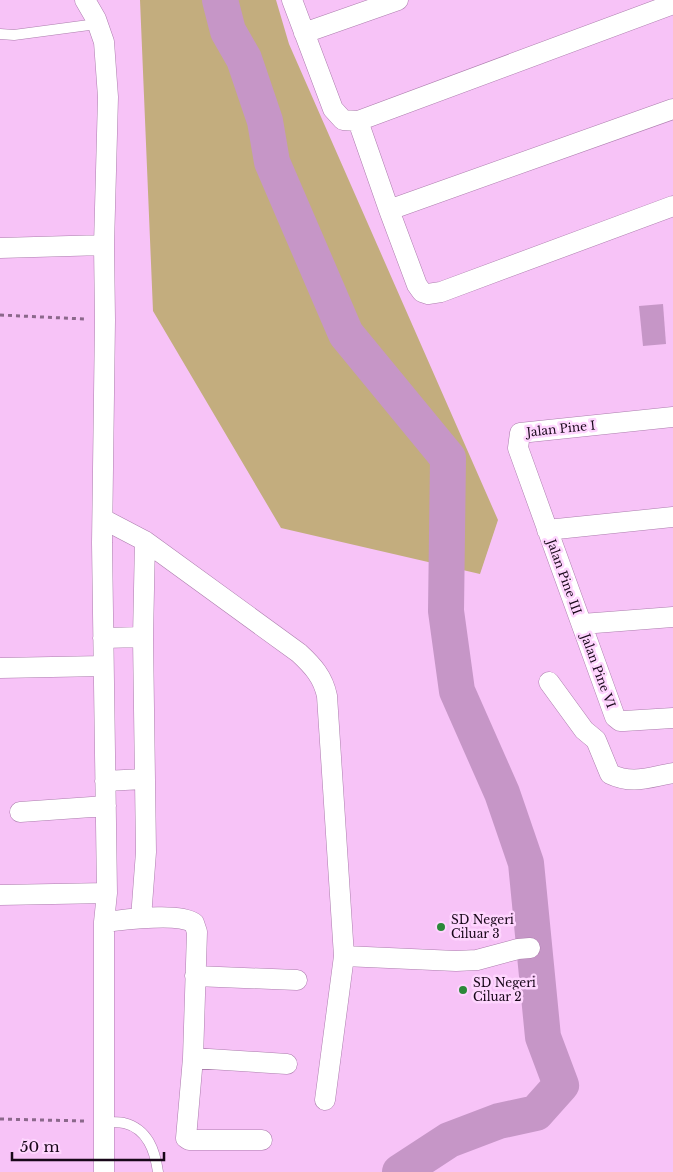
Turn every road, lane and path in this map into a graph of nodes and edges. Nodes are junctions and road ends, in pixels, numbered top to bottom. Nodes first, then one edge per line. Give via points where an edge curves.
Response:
1 (85, 0) edge
2 (292, 0) edge
3 (398, 0) edge
4 (673, 4) edge
5 (96, 19) junction
6 (304, 33) junction
7 (0, 34) edge
8 (673, 109) edge
9 (358, 121) junction
10 (673, 206) edge
11 (389, 210) junction
12 (104, 245) junction
13 (0, 248) edge
14 (0, 316) edge
15 (105, 320) junction
16 (673, 417) edge
17 (673, 517) edge
18 (103, 519) junction
19 (547, 530) junction
20 (145, 542) junction
21 (673, 617) edge
22 (582, 624) junction
23 (143, 637) junction
24 (103, 638) junction
25 (103, 666) junction
26 (0, 668) edge
27 (549, 682) dead end
28 (673, 718) edge
29 (673, 773) edge
30 (144, 779) junction
31 (105, 781) junction
32 (106, 806) junction
33 (20, 812) dead end
34 (107, 893) junction
35 (0, 895) edge
36 (142, 918) junction
37 (104, 922) junction
38 (530, 948) dead end
39 (344, 956) junction
40 (195, 976) junction
41 (297, 980) dead end
42 (193, 1058) junction
43 (287, 1064) dead end
44 (325, 1100) dead end
45 (0, 1119) edge
46 (104, 1122) junction
47 (262, 1140) dead end
48 (104, 1172) edge
49 (158, 1172) edge

1 - 5 street
2 - 6 street
3 - 6 street
4 - 9 street
5 - 7 lane via 89,24 14,35
5 - 12 street via 104,42 108,97
6 - 9 street via 333,109 343,120
8 - 11 street
9 - 11 street
10 - 11 street via 441,292 428,294 417,285
12 - 13 street
12 - 15 street
14 - 15 path
15 - 18 street
16 - 19 street, Jalan Pine I via 520,433 518,448
17 - 19 street
18 - 20 street
18 - 24 street
19 - 22 street, Jalan Pine III
20 - 23 street
20 - 39 street via 299,653 315,668 324,684
21 - 22 street
22 - 28 street, Jalan Pine VI via 617,720
23 - 24 street
23 - 30 street
24 - 25 street
25 - 26 street
25 - 31 street
27 - 29 street via 584,730 596,740 610,774 622,780
30 - 31 street
30 - 36 street via 146,852
31 - 32 street
32 - 33 street
32 - 34 street
34 - 35 street
34 - 37 street
36 - 37 street
36 - 40 street via 182,919 194,923 197,932
37 - 46 street
38 - 39 street via 477,960 456,961
39 - 44 street
40 - 41 street
40 - 42 street
42 - 43 street
42 - 47 street via 186,1138
45 - 46 path
46 - 48 street
46 - 49 lane via 125,1124 148,1139 156,1154

